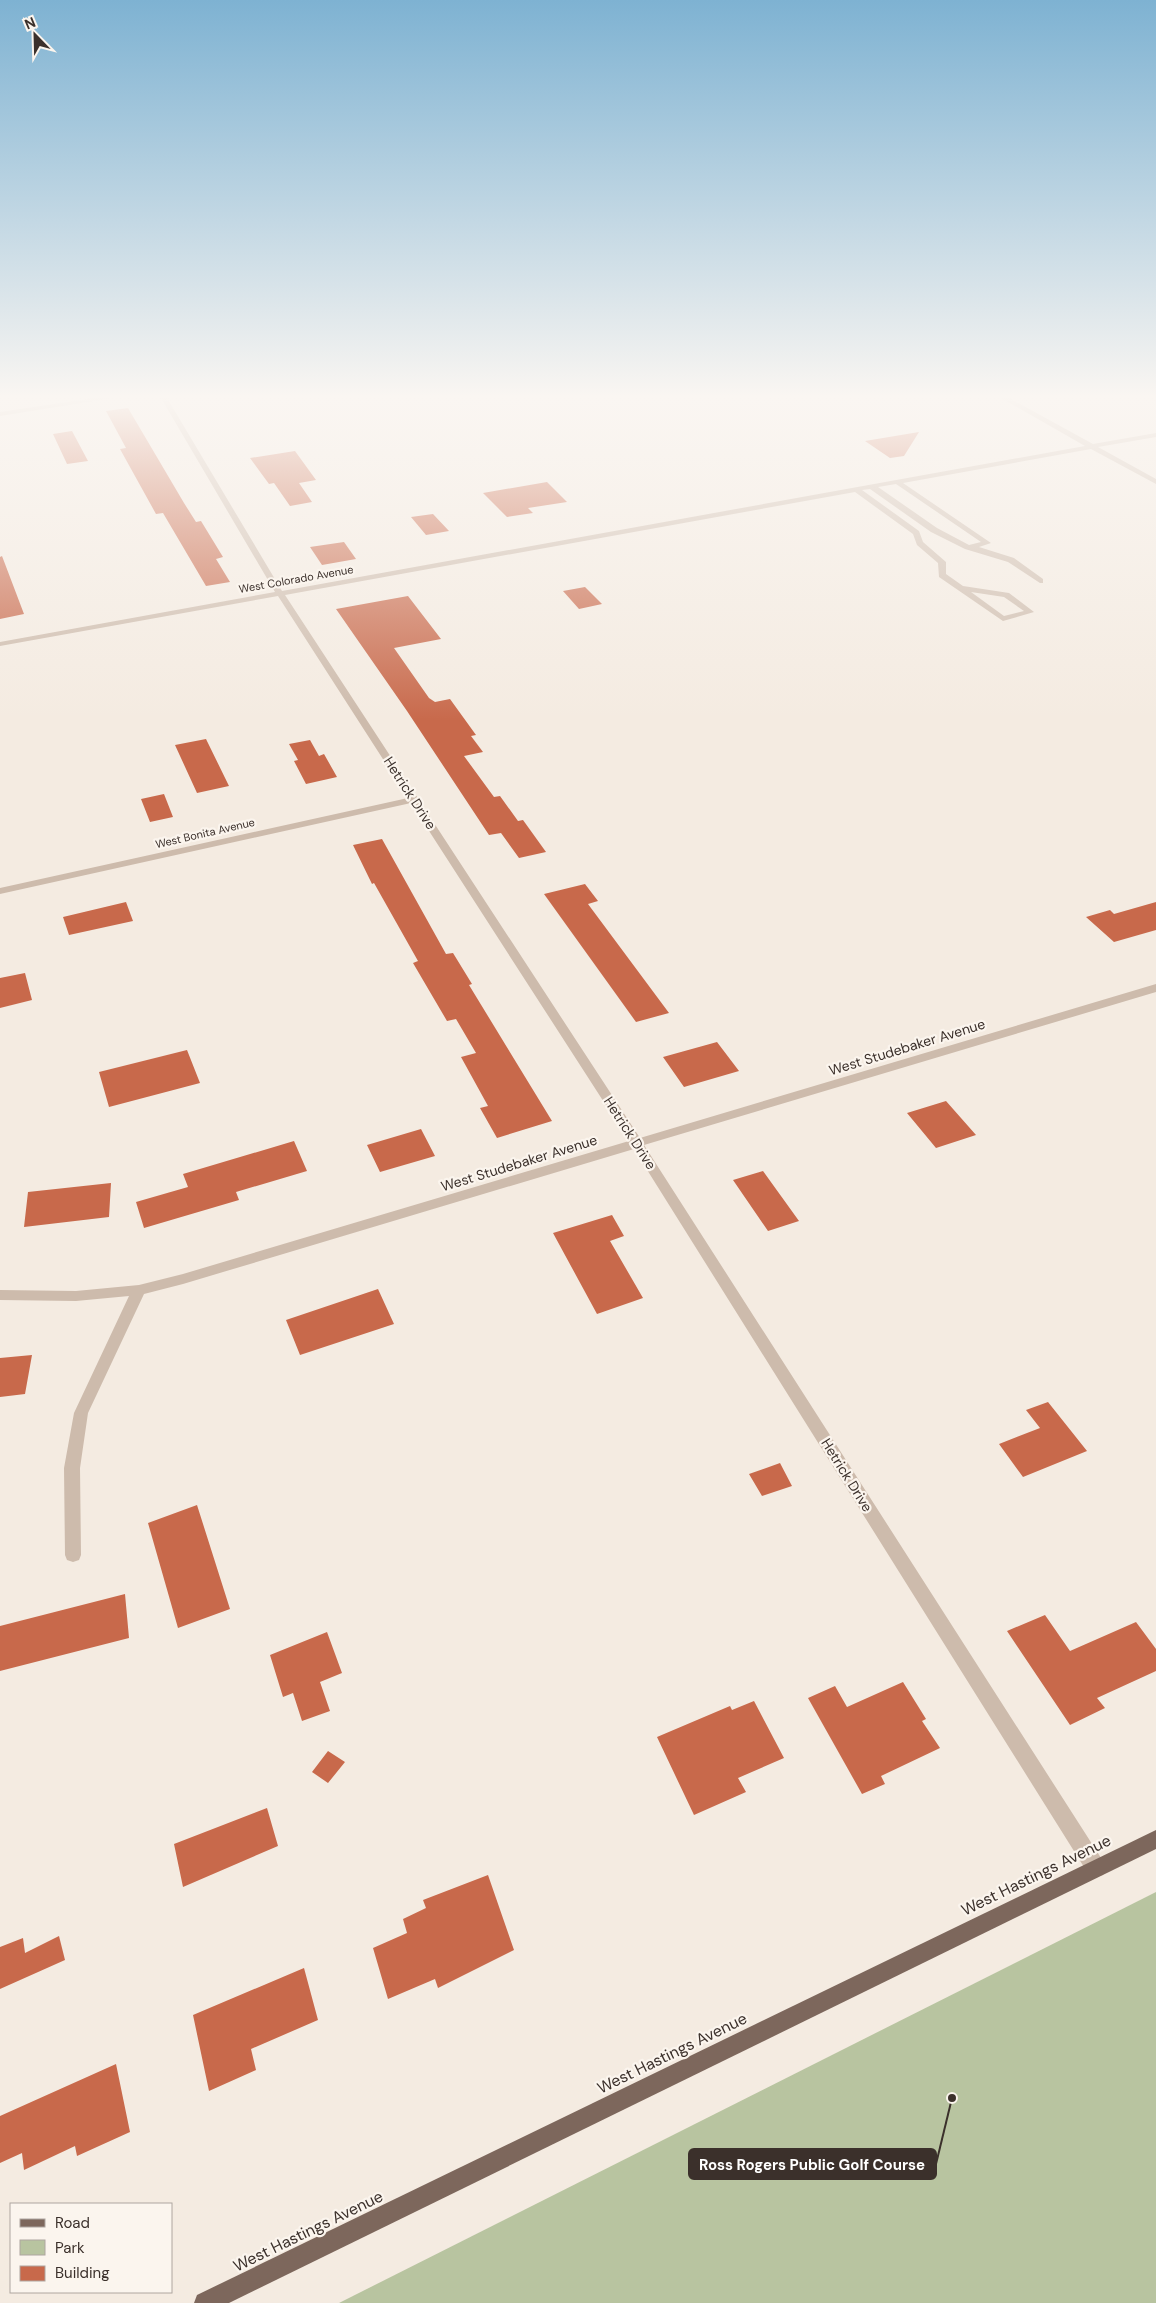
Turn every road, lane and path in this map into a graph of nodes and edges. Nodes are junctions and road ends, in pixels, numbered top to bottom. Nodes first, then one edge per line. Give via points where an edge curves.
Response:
1 (228, 505) edge
2 (765, 505) edge
3 (878, 505) edge
4 (898, 505) edge
5 (932, 505) edge
6 (972, 546) junction
7 (1040, 581) dead end
8 (959, 588) junction
9 (280, 593) junction
10 (0, 644) edge
11 (414, 799) junction
12 (0, 892) edge
13 (1156, 988) edge
14 (637, 1144) junction
15 (139, 1290) junction
16 (0, 1295) edge
17 (73, 1555) dead end
18 (1156, 1839) edge
19 (1096, 1868) junction
20 (206, 2303) edge

1 - 9 street, Hetrick Drive
2 - 9 street, West Colorado Avenue
3 - 8 street via 916,533 920,543 942,562 942,576
4 - 6 street via 934,530
5 - 6 street via 987,543
6 - 7 street via 1011,560
8 - 8 street via 1003,618 1030,612 1006,595
9 - 10 street, West Colorado Avenue
9 - 11 street, Hetrick Drive
11 - 12 street, West Bonita Avenue
11 - 14 street, Hetrick Drive
13 - 14 street, West Studebaker Avenue
14 - 15 street, West Studebaker Avenue
14 - 19 street, Hetrick Drive
15 - 16 street, West Studebaker Avenue via 76,1296
15 - 17 street via 81,1413 72,1468
18 - 19 main road, West Hastings Avenue
19 - 20 main road, West Hastings Avenue

